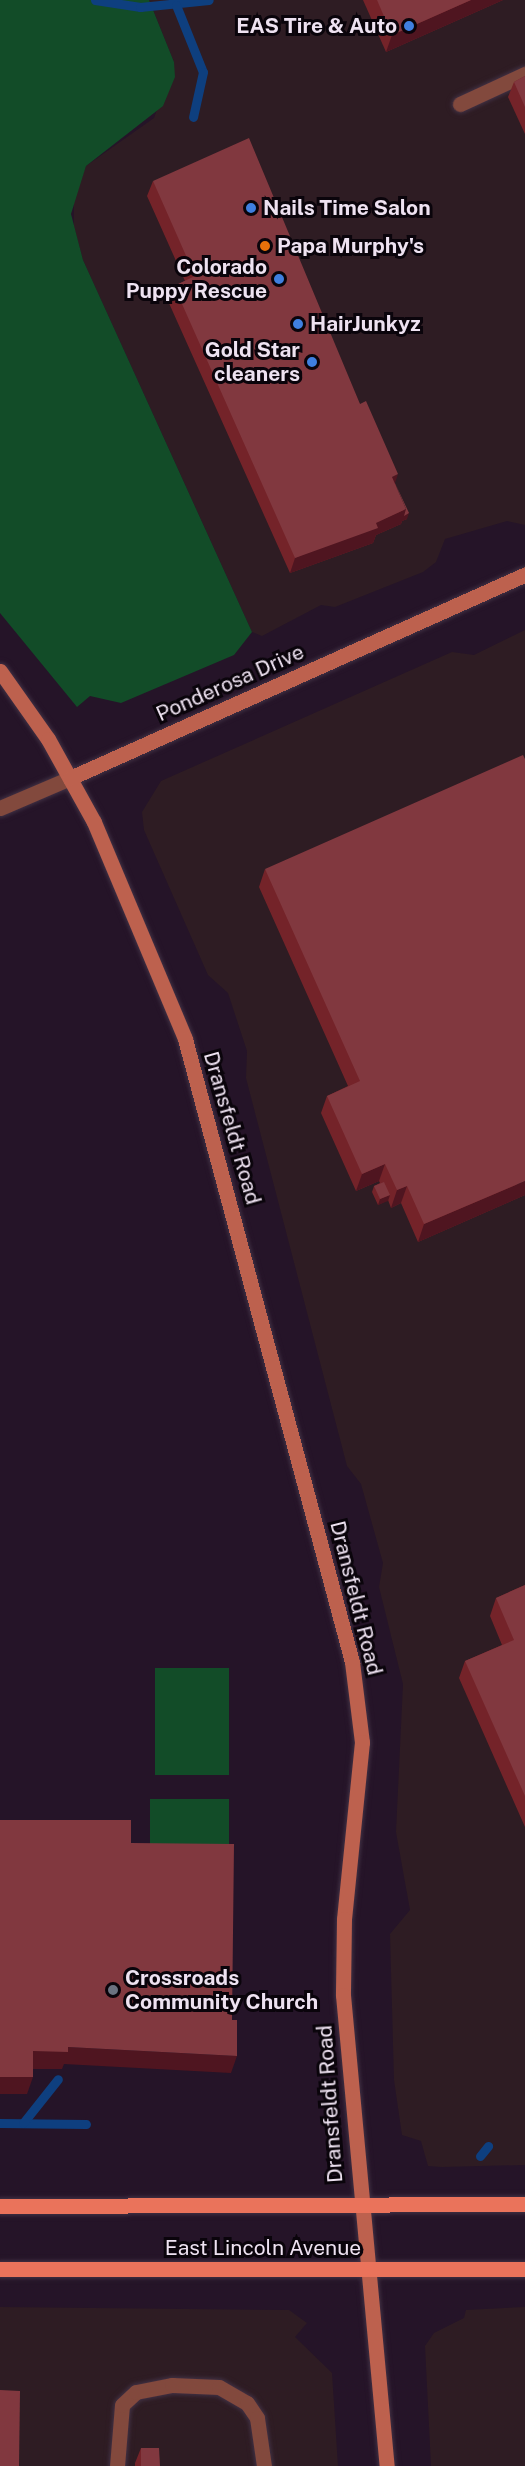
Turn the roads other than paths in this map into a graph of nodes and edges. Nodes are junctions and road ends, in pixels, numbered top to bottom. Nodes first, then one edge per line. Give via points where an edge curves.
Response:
1 (525, 74) edge
2 (460, 104) dead end
3 (525, 574) edge
4 (0, 671) edge
5 (70, 778) junction
6 (0, 808) edge
7 (525, 2204) edge
8 (0, 2206) edge
9 (360, 2206) junction
10 (0, 2269) edge
11 (525, 2269) edge
12 (369, 2270) junction
13 (117, 2466) edge
14 (264, 2466) edge
15 (387, 2466) edge

1 - 2 street
3 - 5 street, Ponderosa Drive
4 - 5 street
5 - 6 street
5 - 9 street, Dransfeldt Road via 122,884 202,1090 356,1678 362,1742 343,1981
7 - 9 main road, East Lincoln Avenue
8 - 9 main road, East Lincoln Avenue
9 - 12 street, Dransfeldt Road
10 - 12 main road, East Lincoln Avenue
11 - 12 main road, East Lincoln Avenue
12 - 15 street, Dransfeldt Road
13 - 14 street via 119,2415 129,2397 155,2386 195,2385 230,2392 253,2409

